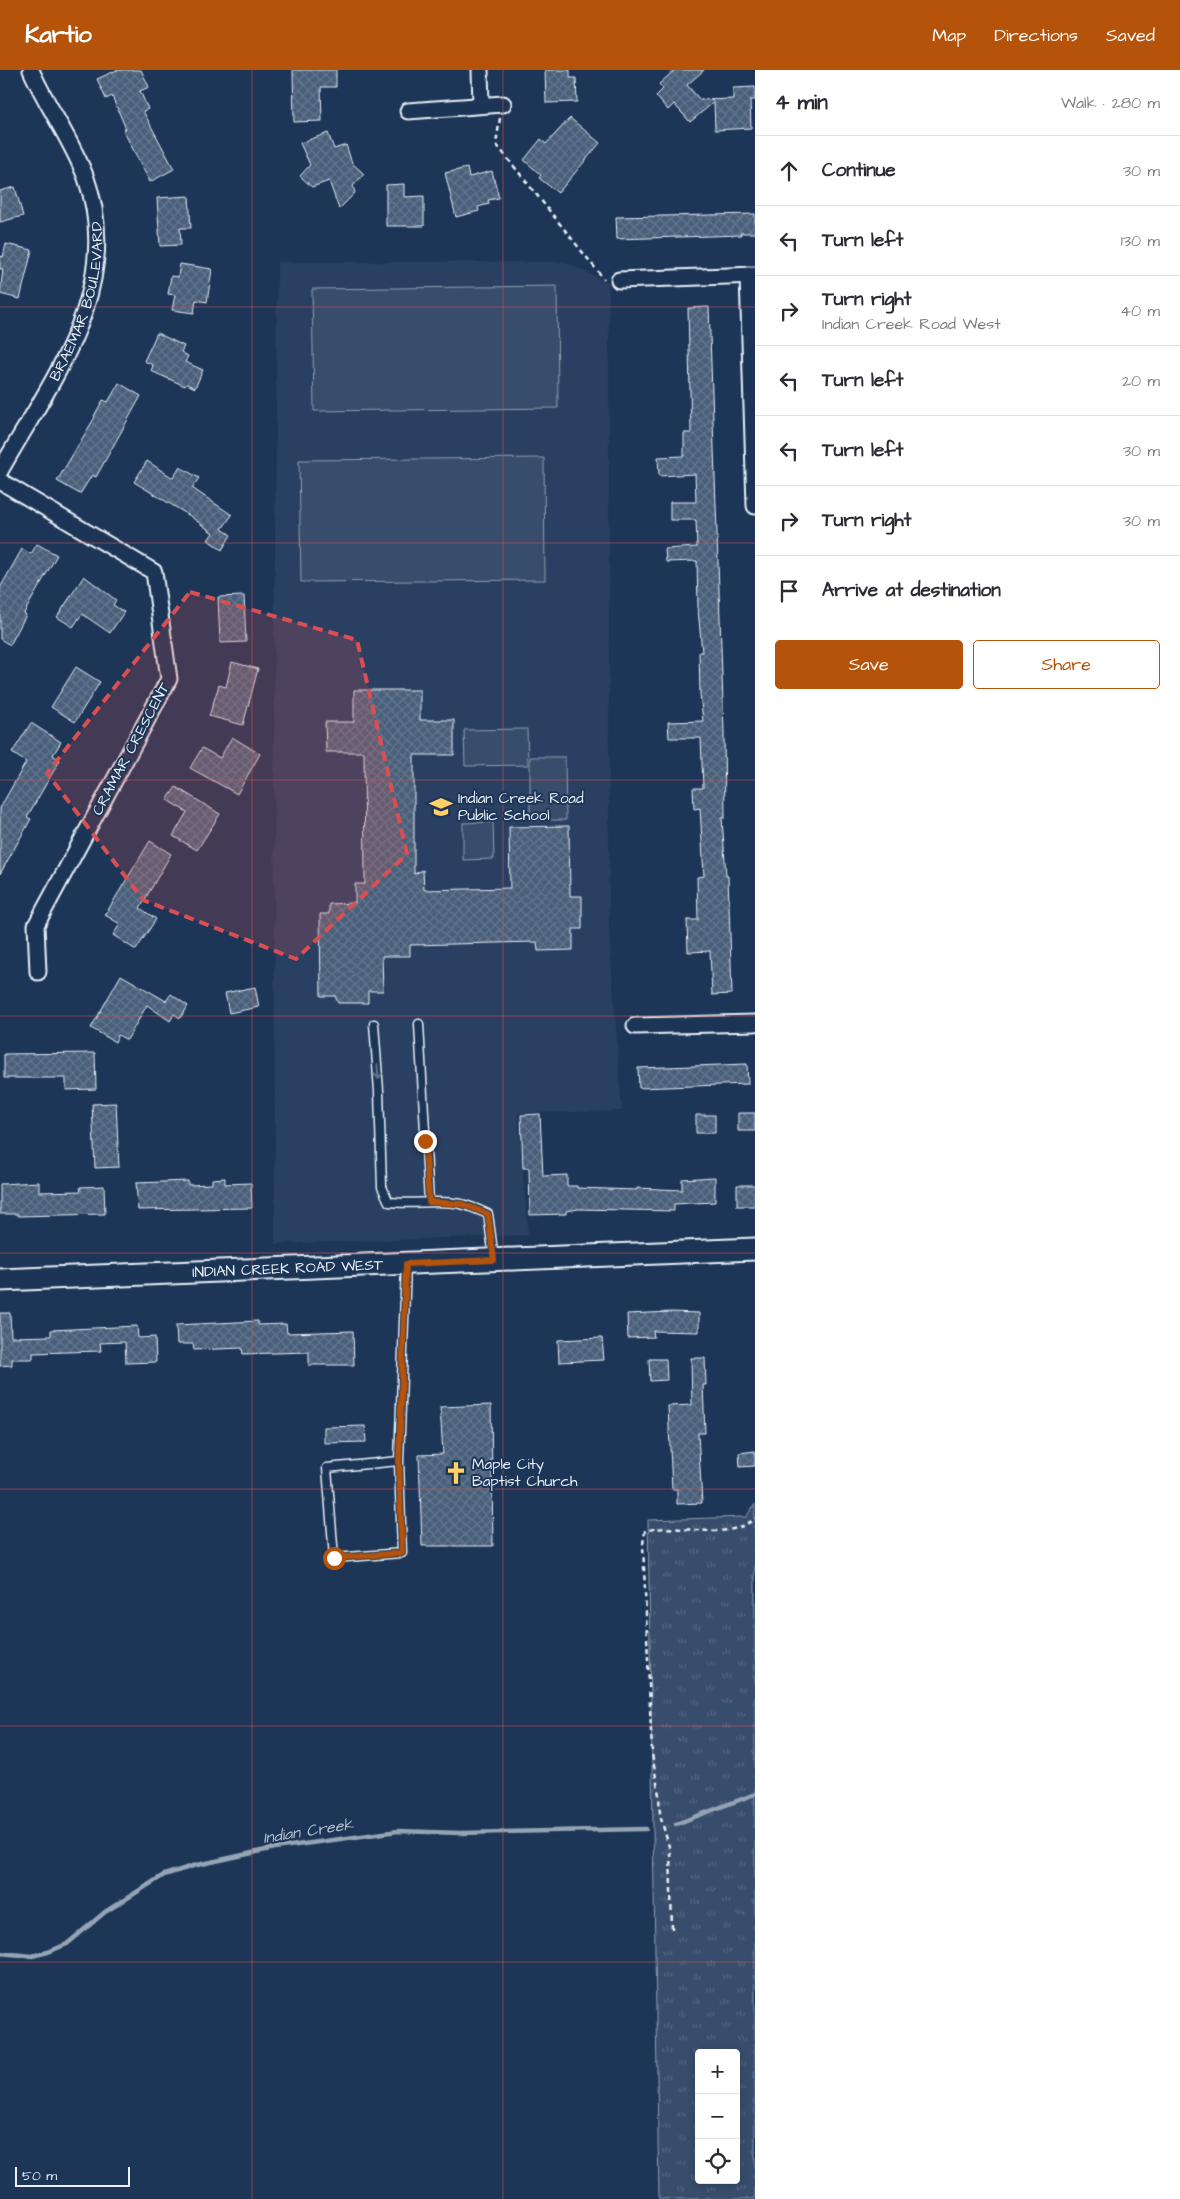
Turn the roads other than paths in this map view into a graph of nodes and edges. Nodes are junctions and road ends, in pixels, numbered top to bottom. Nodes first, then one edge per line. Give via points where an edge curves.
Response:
1 (31, 70) edge
2 (480, 70) edge
3 (503, 104) road end
4 (481, 105) junction
5 (408, 111) dead end
6 (751, 275) edge
7 (619, 280) road end
8 (0, 471) edge
9 (0, 481) edge
10 (755, 506) edge
11 (38, 972) dead end
12 (755, 1023) edge
13 (374, 1024) dead end
14 (418, 1024) dead end
15 (635, 1026) dead end
16 (429, 1202) junction
17 (755, 1249) edge
18 (494, 1260) junction
19 (406, 1264) junction
20 (0, 1280) edge
21 (399, 1461) junction

1 - 8 street, BRAEMAR BOULEVARD via 86,178 94,207 96,264 92,293 82,324
2 - 4 street
3 - 4 street
4 - 5 street
6 - 7 street
6 - 10 street
9 - 11 street, CRAMAR CRESCENT via 154,572 169,679 36,925
12 - 15 street
13 -> 16 lane via 382,1188 389,1202
14 - 16 lane
16 - 18 lane via 462,1204 488,1214
17 - 18 street, INDIAN CREEK ROAD WEST
18 - 19 street, INDIAN CREEK ROAD WEST
19 - 20 street, INDIAN CREEK ROAD WEST
19 - 21 lane
21 - 21 lane via 327,1468 334,1558 402,1553

